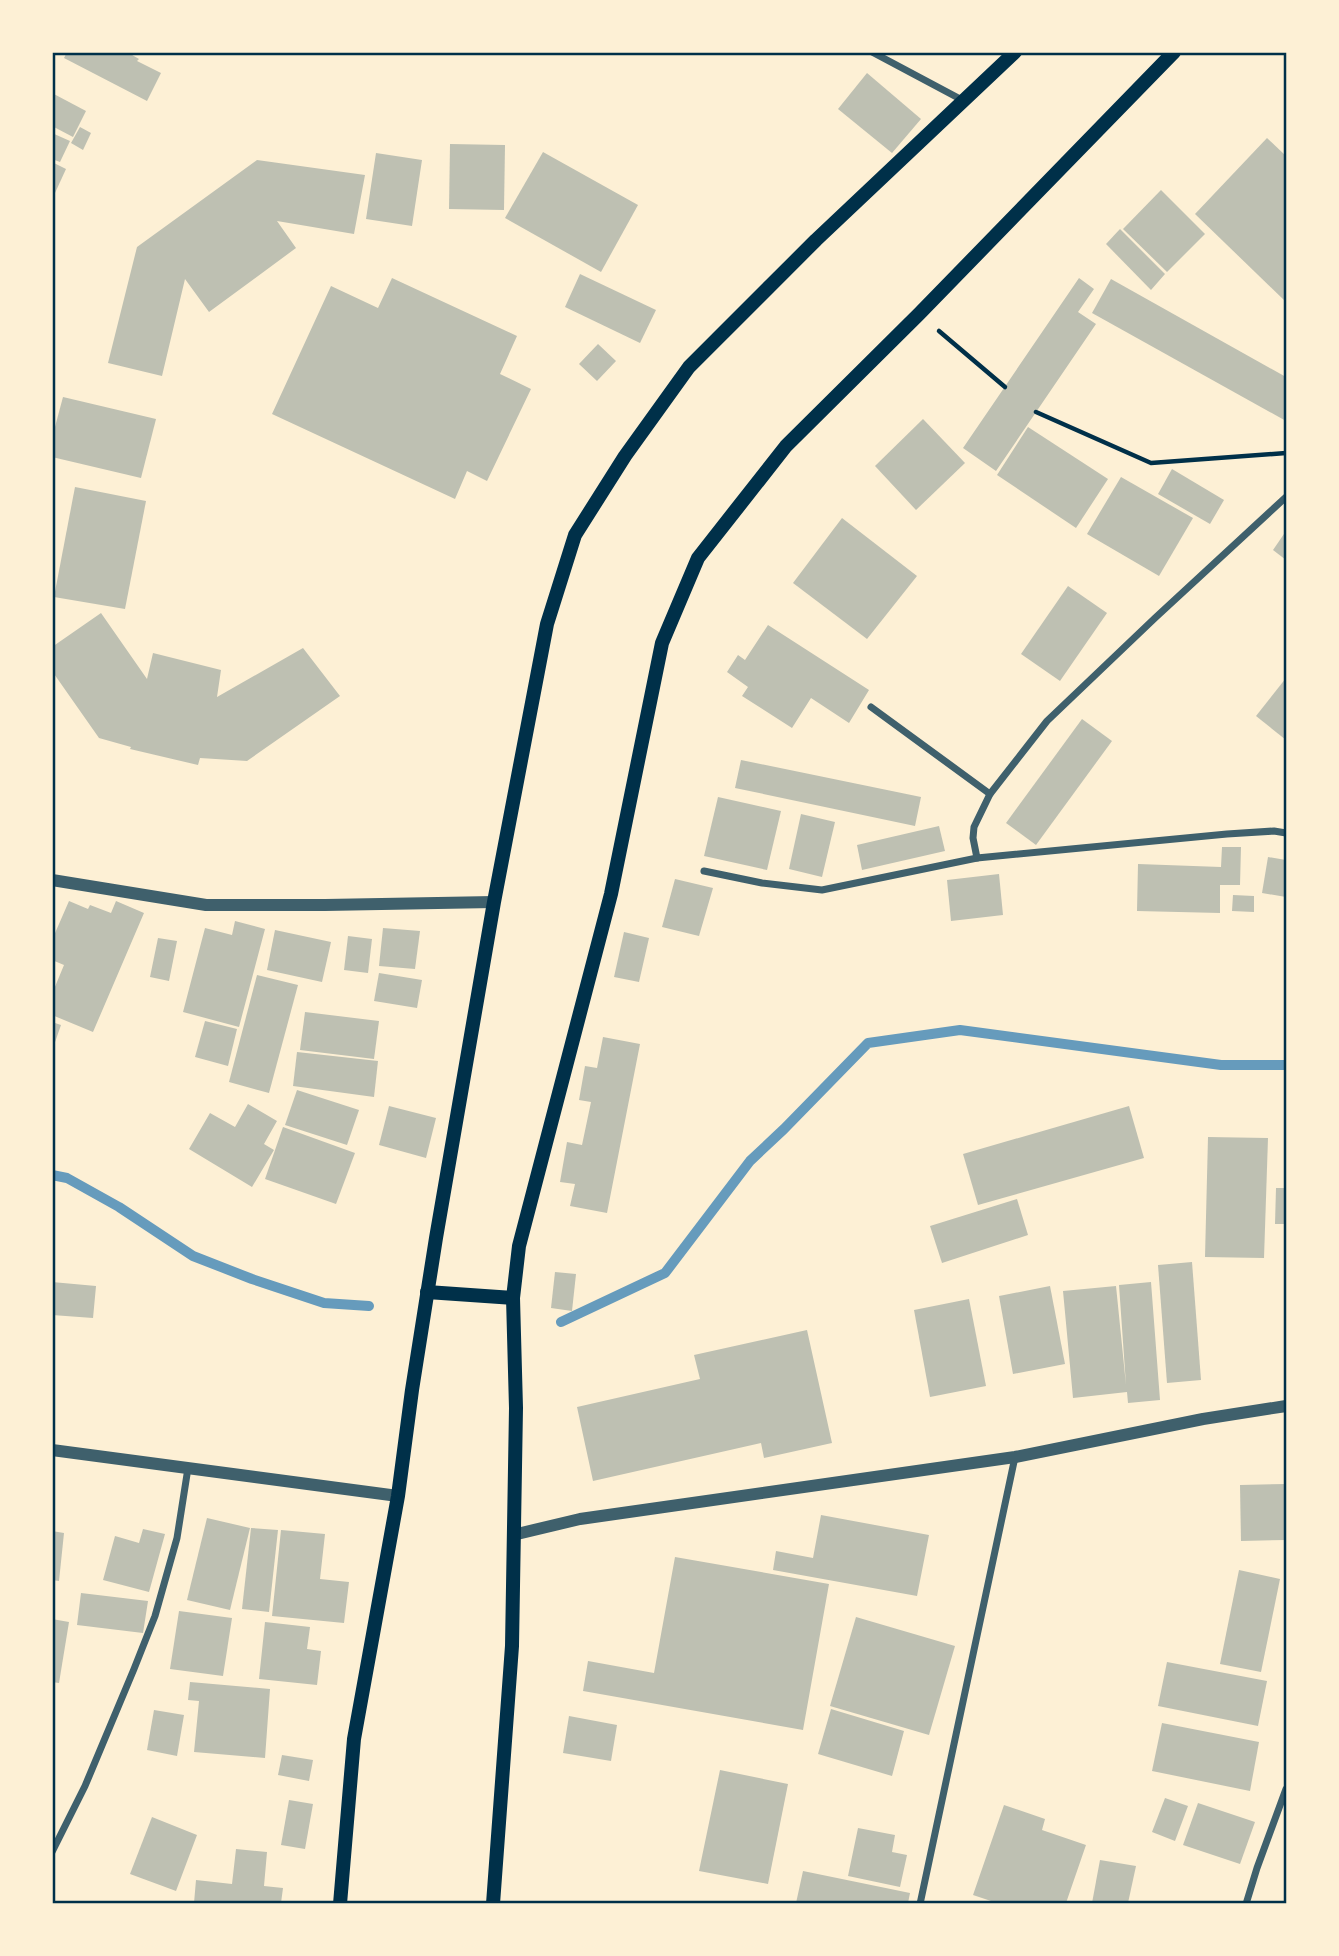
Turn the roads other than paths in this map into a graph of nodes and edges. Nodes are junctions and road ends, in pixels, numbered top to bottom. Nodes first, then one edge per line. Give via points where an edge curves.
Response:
1 (872, 52) edge
2 (1014, 52) edge
3 (1174, 52) edge
4 (964, 101) junction
5 (1286, 497) edge
6 (870, 707) dead end
7 (990, 794) junction
8 (1286, 833) edge
9 (977, 858) junction
10 (704, 871) dead end
11 (52, 880) edge
12 (494, 902) junction
13 (427, 1292) junction
14 (513, 1298) junction
15 (1286, 1406) edge
16 (52, 1450) edge
17 (1015, 1457) junction
18 (188, 1467) junction
19 (398, 1496) junction
20 (513, 1535) junction
21 (1286, 1789) edge
22 (52, 1852) edge
23 (340, 1903) edge
24 (493, 1903) edge
25 (920, 1903) edge
26 (1246, 1903) edge

1 - 4 street
2 - 4 main road
3 - 14 main road via 786,446 698,558 662,643 611,894 519,1246
4 - 12 main road via 689,367 575,535 547,624
5 - 7 street via 1047,721
6 - 7 street
7 - 9 street via 974,827
8 - 9 street via 1227,834
9 - 10 street via 822,890
11 - 12 street via 206,905
12 - 13 main road
13 - 14 main road
13 - 19 main road
14 - 20 main road
15 - 17 street
16 - 18 street
17 - 20 street via 580,1519
17 - 25 street
18 - 19 street
18 - 22 street via 177,1538 155,1616 85,1786
19 - 23 main road via 354,1739
20 - 24 main road via 512,1646
21 - 26 street

